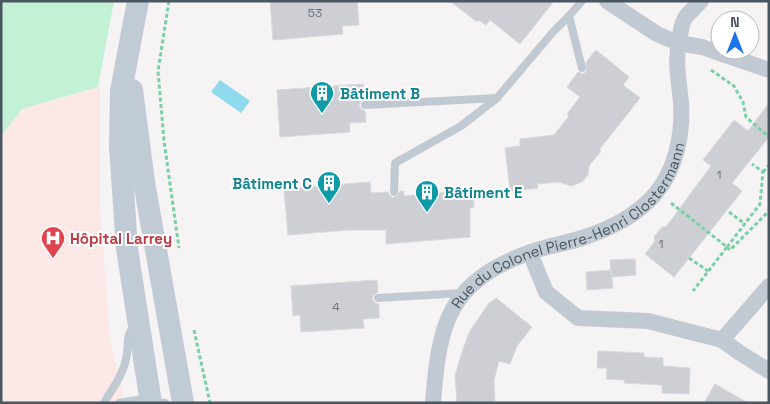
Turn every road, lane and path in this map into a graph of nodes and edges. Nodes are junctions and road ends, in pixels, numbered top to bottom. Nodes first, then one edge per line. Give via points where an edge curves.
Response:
1 (138, 1) edge
2 (169, 1) edge
3 (582, 1) edge
4 (606, 1) edge
5 (701, 1) edge
6 (570, 16) junction
7 (678, 43) junction
8 (128, 52) junction
9 (582, 68) dead end
10 (769, 70) edge
11 (677, 76) junction
12 (497, 98) junction
13 (365, 105) dead end
14 (769, 137) edge
15 (752, 164) dead end
16 (769, 165) edge
17 (763, 172) junction
18 (394, 192) dead end
19 (657, 192) junction
20 (769, 211) edge
21 (729, 212) dead end
22 (745, 224) junction
23 (727, 247) junction
24 (530, 253) junction
25 (180, 254) dead end
26 (689, 258) dead end
27 (708, 271) junction
28 (769, 286) edge
29 (693, 291) dead end
30 (463, 293) junction
31 (378, 298) dead end
32 (138, 322) junction
33 (193, 328) dead end
34 (722, 340) junction
35 (769, 371) edge
36 (155, 402) edge
37 (104, 403) edge
38 (119, 403) edge
39 (183, 403) edge
40 (210, 403) edge
41 (433, 403) edge

1 - 8 street
2 - 25 path via 158,70
3 - 6 lane
4 - 7 street via 657,34
5 - 7 street, Rue du Colonel Pierre-Henri Clostermann via 684,18
6 - 9 lane
6 - 12 lane
7 - 10 street via 702,47
7 - 11 street, Rue du Colonel Pierre-Henri Clostermann
8 - 32 street via 121,91 120,146 127,249
8 - 39 street via 144,182
11 - 14 path via 703,65 734,86 743,102 746,117
11 - 19 street, Rue du Colonel Pierre-Henri Clostermann via 681,104 679,140 674,160
12 - 13 lane
12 - 18 lane via 461,126 395,163
15 - 17 path
16 - 17 path
17 - 22 path via 760,204
19 - 23 path
19 - 24 street, Rue du Colonel Pierre-Henri Clostermann via 640,208 599,233
20 - 23 path via 730,250
21 - 22 path
22 - 23 path
23 - 27 path
24 - 30 street, Rue du Colonel Pierre-Henri Clostermann via 479,278
24 - 34 street via 546,292 578,318 648,321
26 - 27 path
27 - 29 path
28 - 34 street
30 - 31 lane
30 - 41 street, Rue du Colonel Pierre-Henri Clostermann via 445,324 436,364
32 - 36 street
32 - 37 lane via 128,332 126,360
33 - 40 path
34 - 35 street
36 - 38 lane

